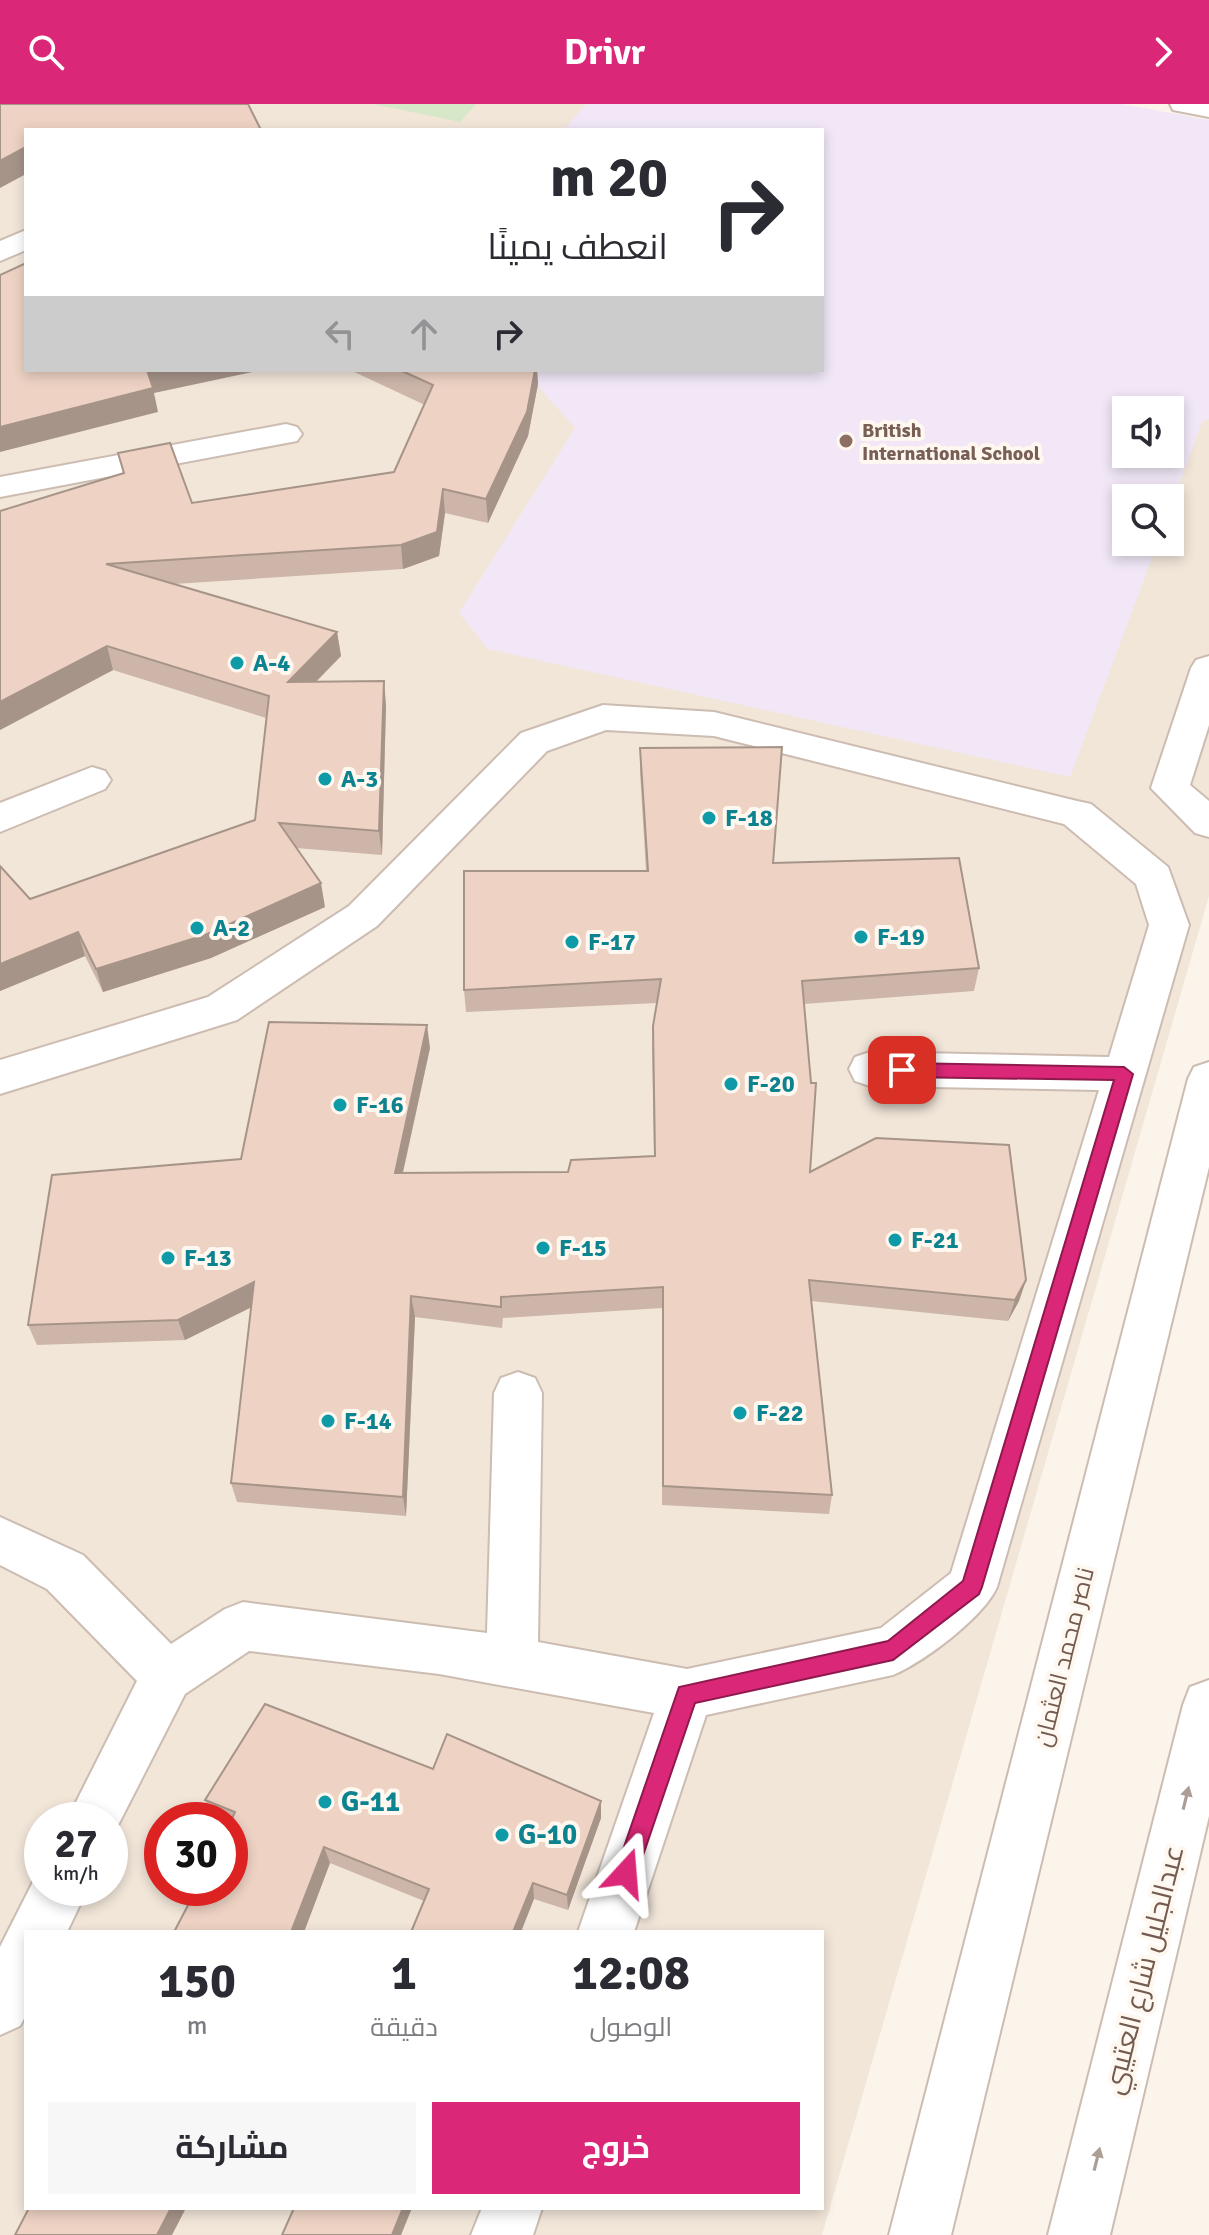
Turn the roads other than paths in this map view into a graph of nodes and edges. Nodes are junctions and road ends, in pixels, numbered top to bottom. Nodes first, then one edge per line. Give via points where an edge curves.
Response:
1 (1183, 104) edge
2 (1209, 109) edge
3 (24, 240) edge
4 (0, 252) edge
5 (286, 434) dead end
6 (0, 487) edge
7 (1209, 668) edge
8 (92, 780) dead end
9 (0, 818) edge
10 (1209, 823) edge
11 (870, 1069) dead end
12 (1124, 1074) junction
13 (0, 1077) edge
14 (1209, 1079) edge
15 (1193, 1204) edge
16 (518, 1393) dead end
17 (0, 1540) edge
18 (512, 1662) junction
19 (167, 1676) junction
20 (687, 1694) junction
21 (1209, 1705) edge
22 (103, 1802) edge
23 (51, 1906) edge
24 (38, 1930) edge
25 (607, 1930) edge
26 (24, 1959) edge
27 (0, 2006) edge
28 (511, 2210) edge
29 (502, 2235) edge
30 (920, 2235) edge
31 (1079, 2235) edge

1 - 2 street
3 - 4 street
5 - 6 street
7 - 10 street via 1170,788
8 - 9 street
11 - 12 street
12 - 13 street via 1169,925 1154,877 1077,814 714,724 603,717 534,742 363,916 222,1009
12 - 20 street via 972,1587 893,1650
14 - 15 street, ناصر محمد العثمان
15 - 30 street, ناصر محمد العثمان
16 - 18 street
17 - 19 street via 65,1572
18 - 19 street via 243,1626
18 - 20 street
19 - 22 street
20 - 25 street
31 -> 21 street, عبدالجليل شارع العتيبي
23 - 24 street
26 - 27 street
28 - 29 street

